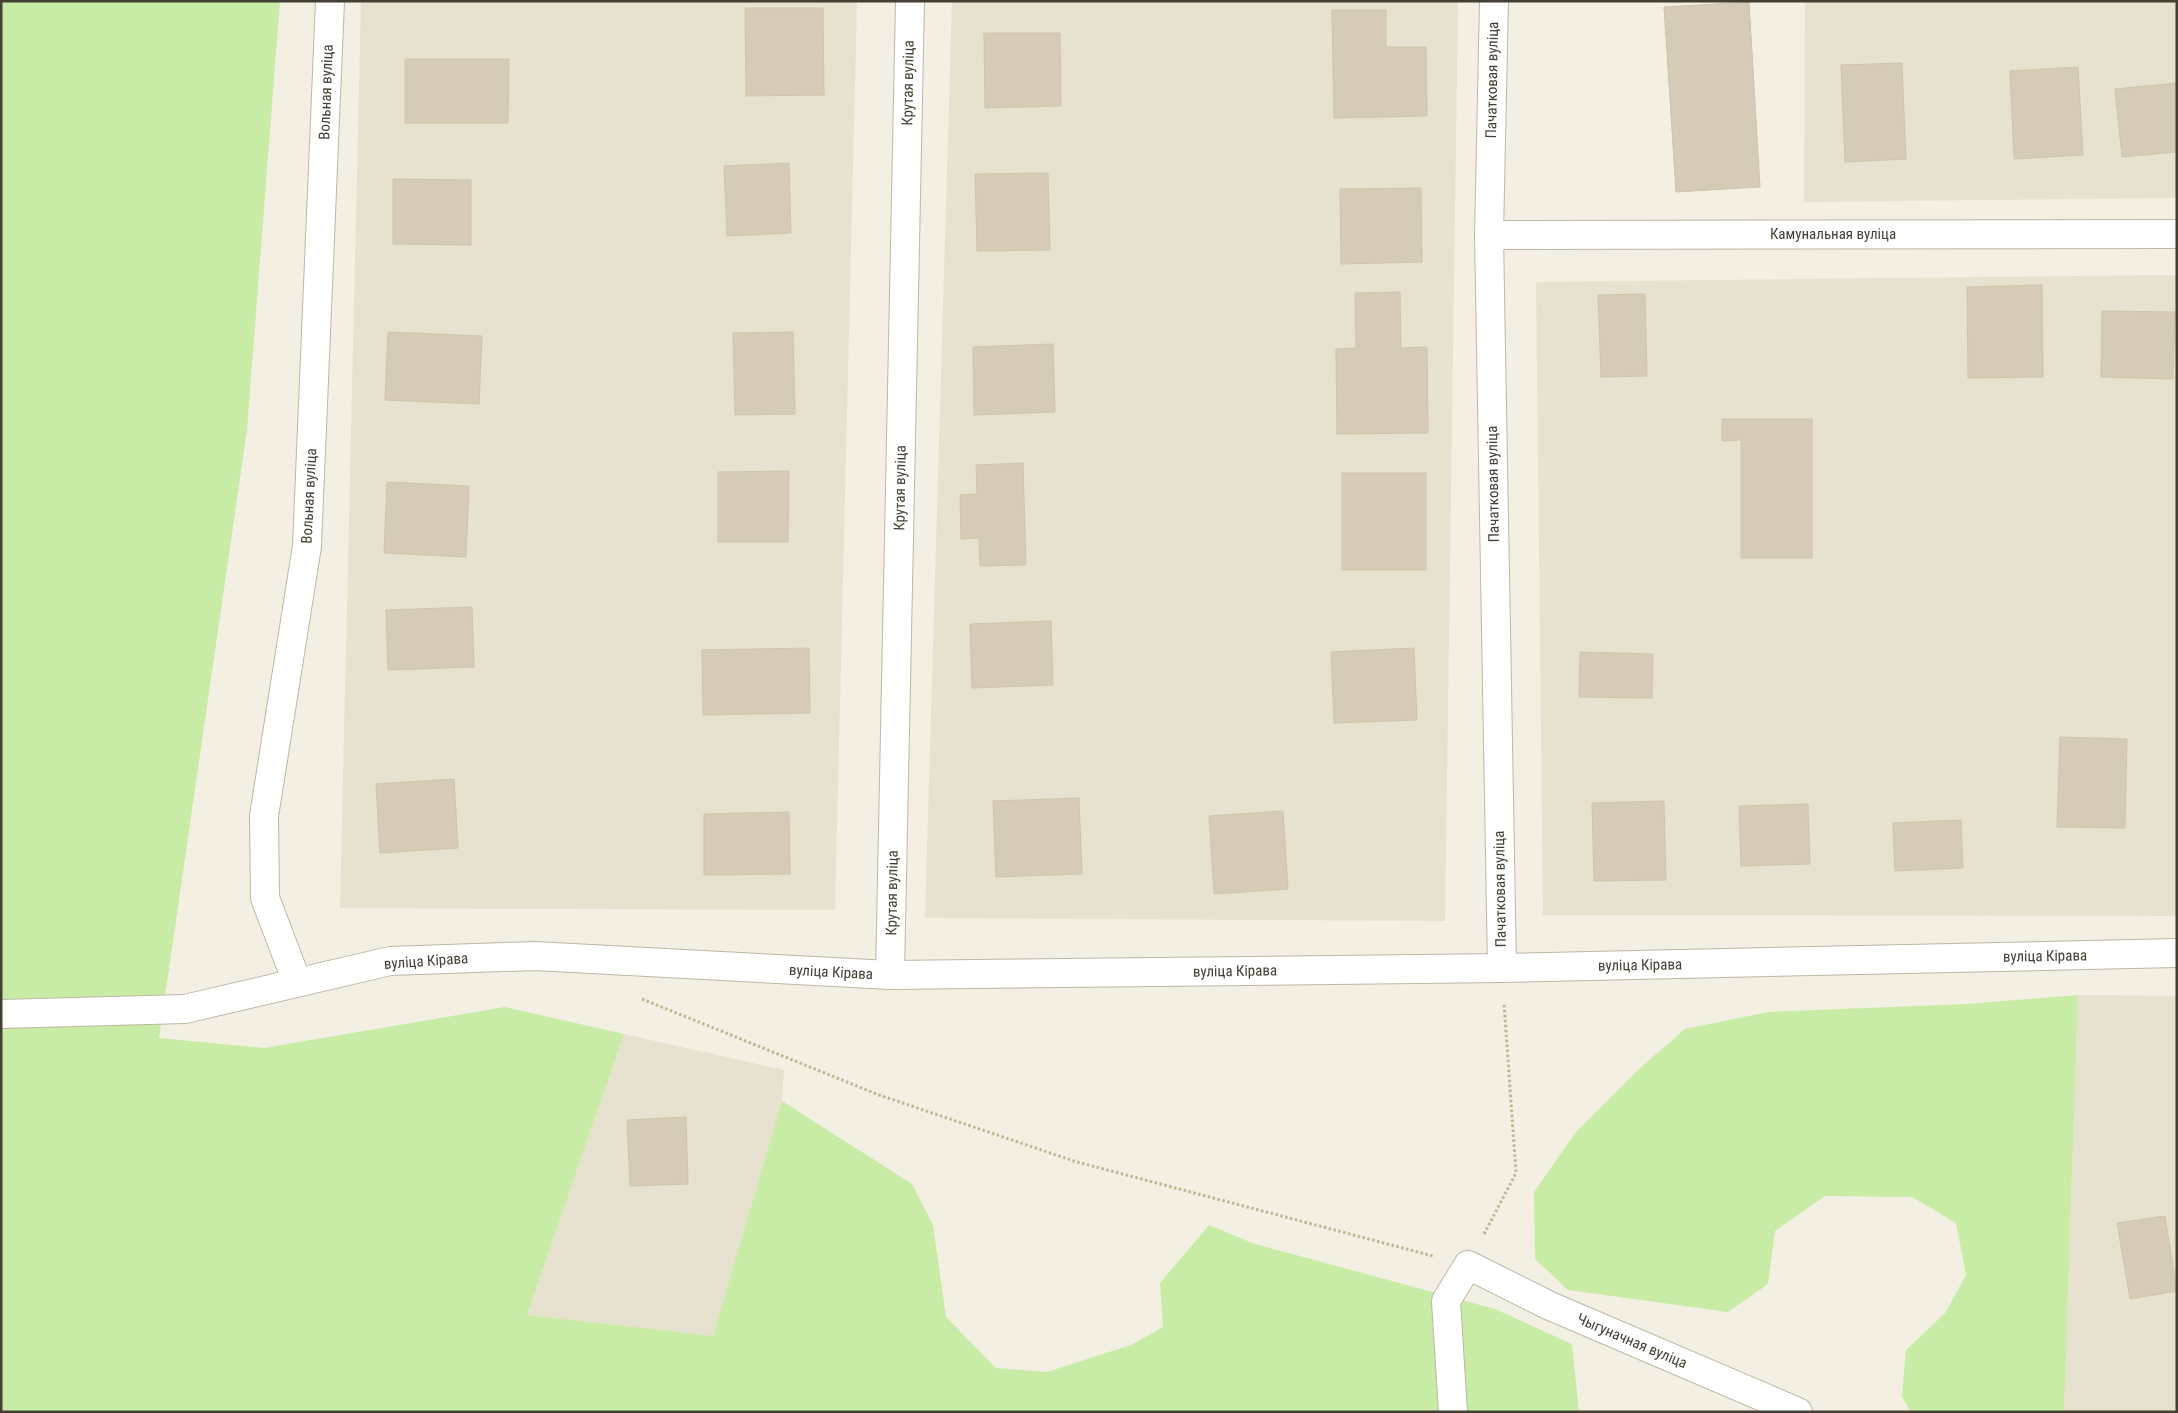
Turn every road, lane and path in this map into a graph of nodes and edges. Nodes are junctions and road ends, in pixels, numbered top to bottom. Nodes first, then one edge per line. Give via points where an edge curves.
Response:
1 (330, 1) edge
2 (910, 1) edge
3 (1494, 1) edge
4 (2177, 234) edge
5 (1489, 235) junction
6 (2177, 953) edge
7 (1502, 968) junction
8 (890, 975) junction
9 (297, 982) junction
10 (635, 996) dead end
11 (1, 1014) edge
12 (1468, 1266) junction
13 (1453, 1412) edge
14 (1798, 1412) edge

1 - 9 street, Вольная вуліца via 307,546 264,816 265,898
2 - 8 street, Крутая вуліца
3 - 5 street, Пачатковая вуліца
4 - 5 street, Камунальная вуліца
5 - 7 street, Пачатковая вуліца
6 - 7 street, вуліца Кірава
7 - 8 street, вуліца Кірава
7 - 12 path via 1516,1174
8 - 9 street, вуліца Кірава via 535,956 390,962
9 - 11 street, вуліца Кірава via 185,1009
10 - 12 path via 879,1095 1077,1162
12 - 13 street via 1446,1301
12 - 14 street, Чыгуначная вуліца via 1550,1306

